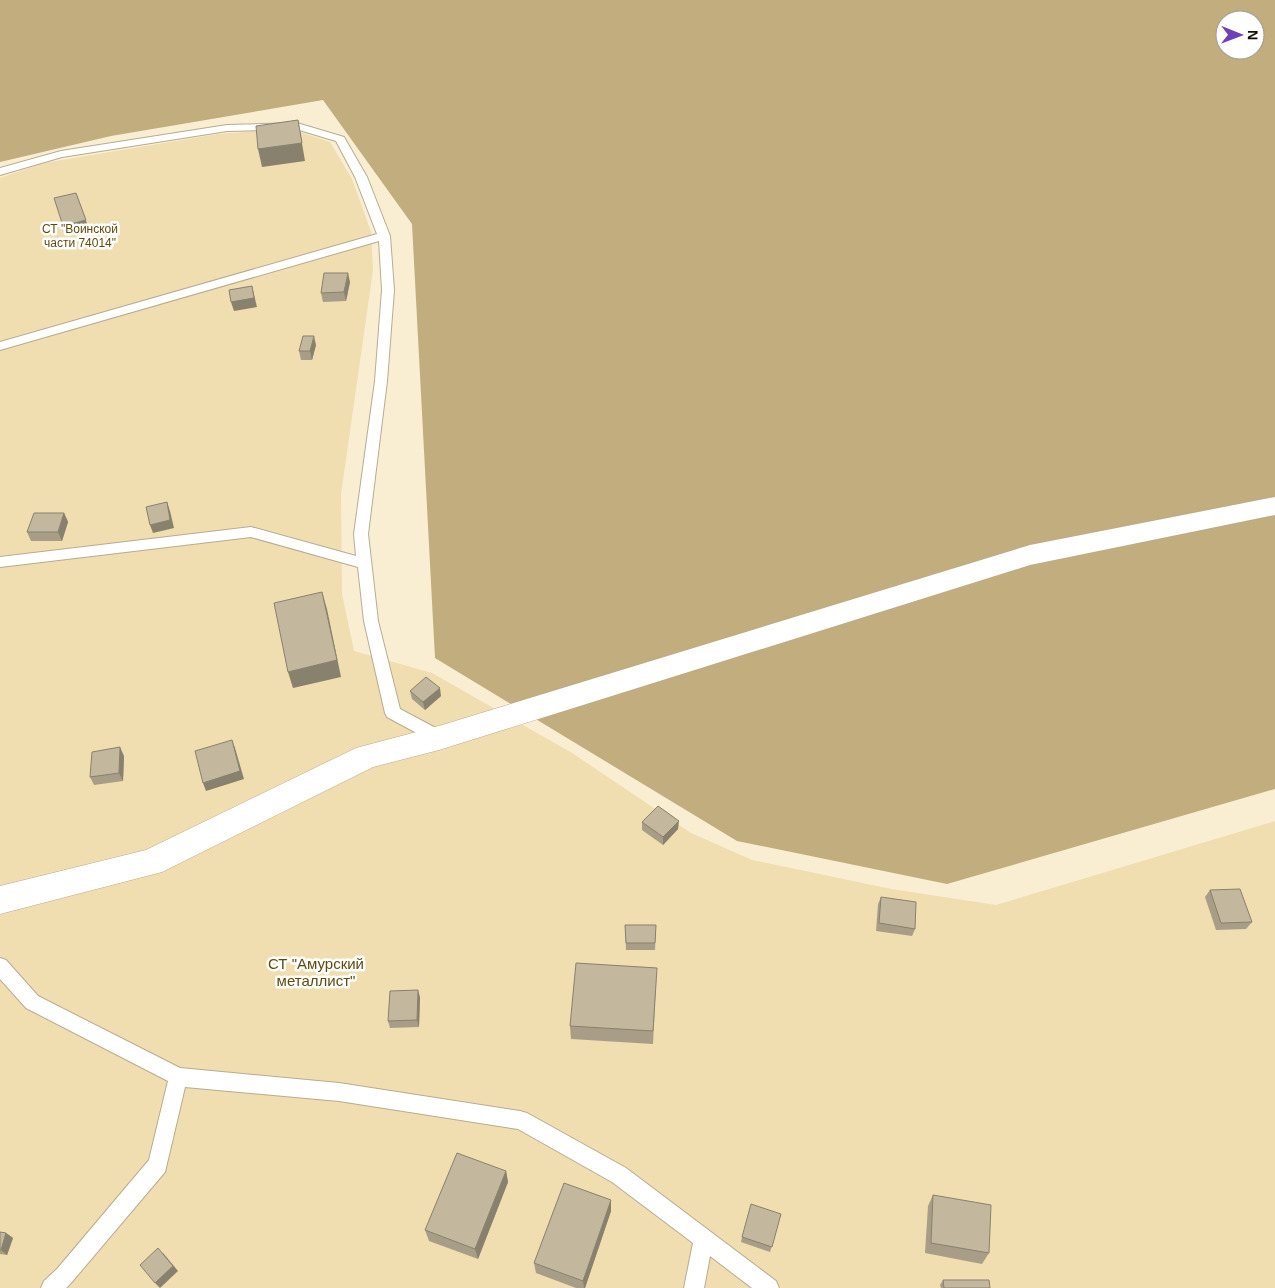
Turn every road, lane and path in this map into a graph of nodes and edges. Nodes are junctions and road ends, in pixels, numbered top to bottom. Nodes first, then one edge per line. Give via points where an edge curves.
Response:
1 (0, 172) edge
2 (384, 236) junction
3 (0, 346) edge
4 (1275, 506) edge
5 (0, 562) edge
6 (365, 564) junction
7 (439, 738) junction
8 (0, 900) edge
9 (0, 966) edge
10 (178, 1077) junction
11 (704, 1240) junction
12 (51, 1288) edge
13 (694, 1288) edge
14 (769, 1288) edge

1 - 2 lane via 61,154 217,130 297,126 340,139 360,177
2 - 3 lane
2 - 6 lane via 388,290 381,382 361,534
4 - 7 street via 1030,555
5 - 6 lane via 251,532
6 - 7 lane via 371,621 393,713
7 - 8 street via 366,757 151,862
9 - 10 lane via 32,1002
10 - 11 lane via 339,1092 520,1120 619,1175
10 - 12 lane via 158,1165
11 - 13 lane
11 - 14 lane

